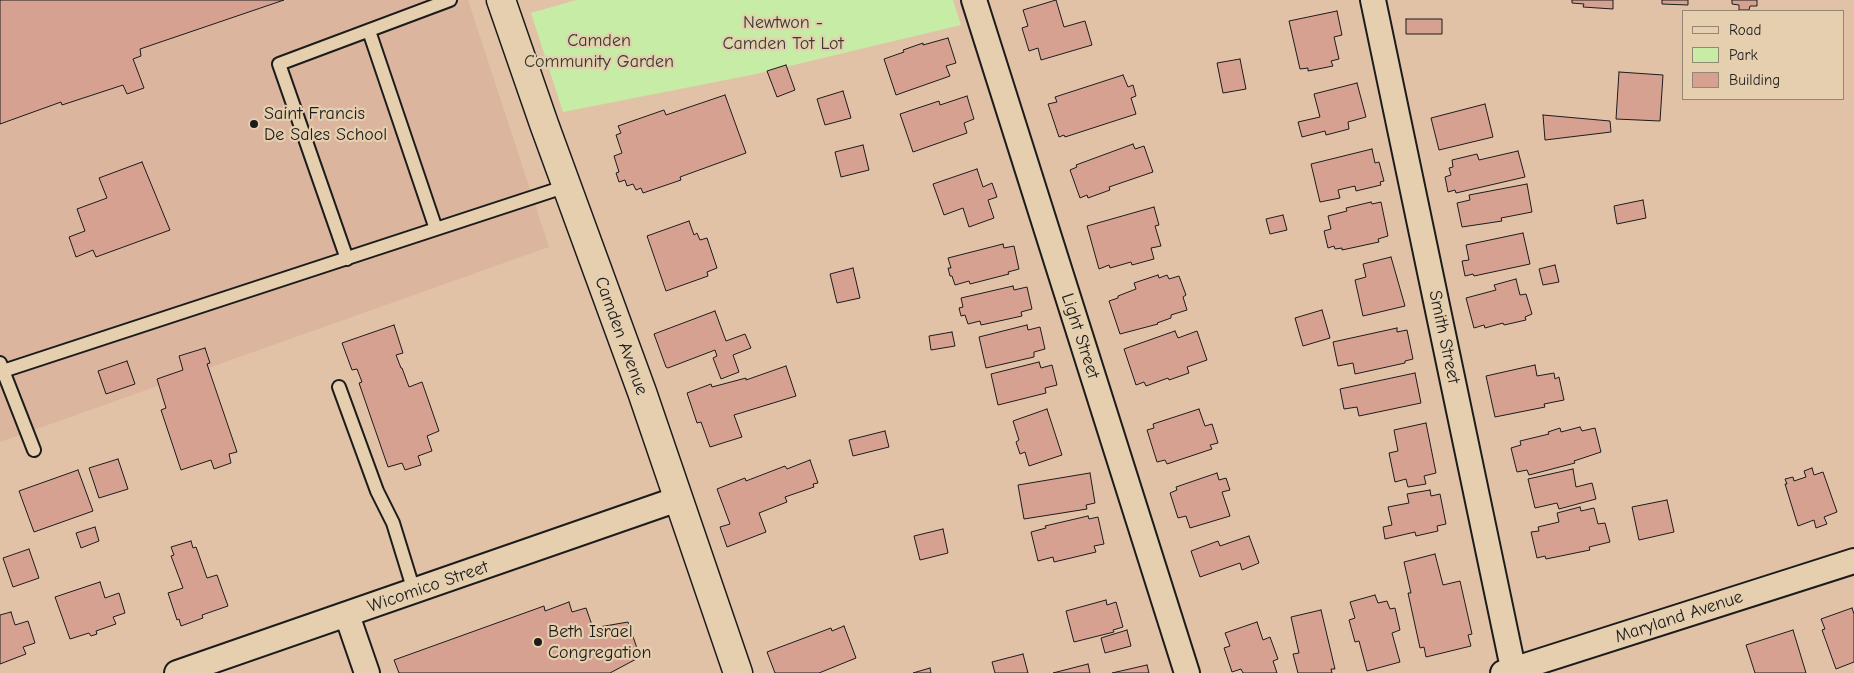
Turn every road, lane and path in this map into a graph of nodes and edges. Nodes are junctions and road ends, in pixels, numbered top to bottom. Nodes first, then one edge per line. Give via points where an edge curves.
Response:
1 (450, 0) edge
2 (502, 0) edge
3 (974, 0) edge
4 (1374, 0) edge
5 (369, 31) junction
6 (567, 186) junction
7 (436, 229) junction
8 (347, 259) junction
9 (1, 369) edge
10 (340, 387) dead end
11 (34, 450) dead end
12 (678, 499) junction
13 (1854, 561) edge
14 (414, 591) junction
15 (347, 615) junction
16 (1510, 672) edge
17 (177, 673) edge
18 (367, 673) edge
19 (738, 673) edge
20 (1187, 673) edge

1 - 5 lane
2 - 6 street, Camden Avenue
3 - 20 street, Light Street
4 - 16 street, Smith Street
5 - 7 lane
5 - 8 lane via 279,64
6 - 7 lane
6 - 12 street, Camden Avenue
7 - 8 lane
8 - 9 lane
9 - 11 lane
10 - 14 lane via 377,491 393,523
12 - 14 street, Wicomico Street
12 - 19 street, Camden Avenue
13 - 16 street, Maryland Avenue
14 - 15 street, Wicomico Street
15 - 17 street, Wicomico Street
15 - 18 street

